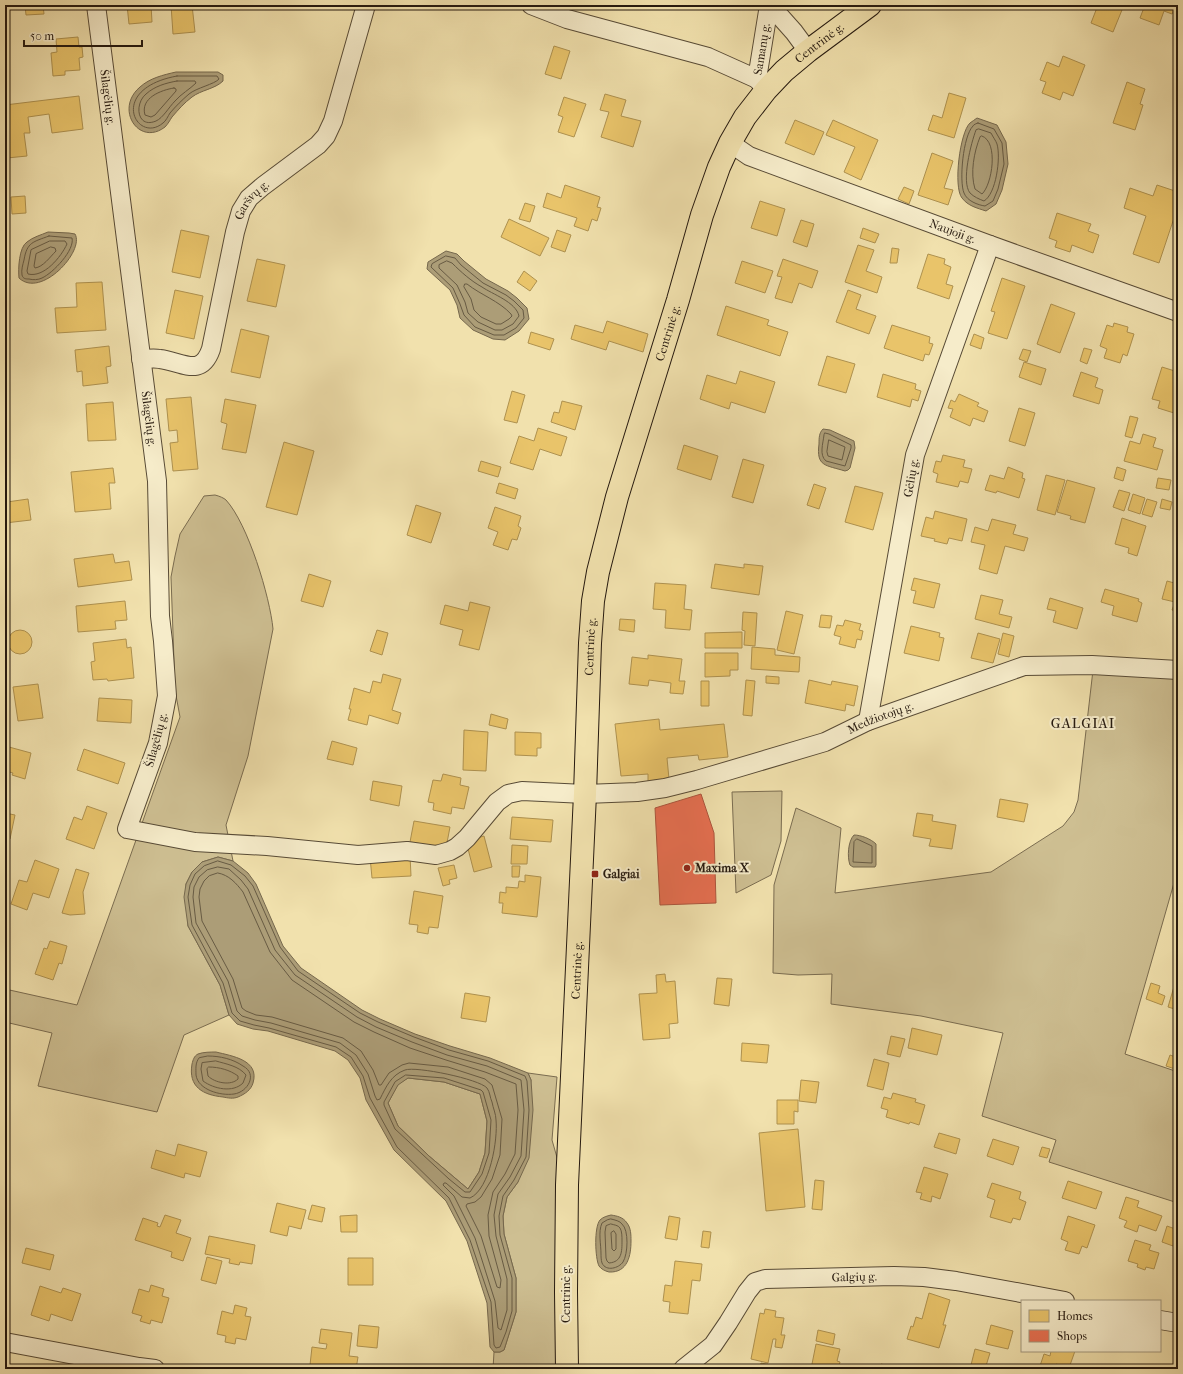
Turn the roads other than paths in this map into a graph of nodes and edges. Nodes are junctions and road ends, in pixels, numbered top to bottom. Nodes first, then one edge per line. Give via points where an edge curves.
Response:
1 (96, 5) edge
2 (366, 5) edge
3 (531, 5) edge
4 (769, 5) edge
5 (870, 5) edge
6 (808, 51) junction
7 (762, 84) junction
8 (730, 143) junction
9 (990, 245) junction
10 (1178, 312) edge
11 (141, 359) junction
12 (1178, 670) edge
13 (868, 721) junction
14 (585, 794) junction
15 (128, 829) joint
16 (1060, 1300) edge
17 (1161, 1320) edge
18 (1178, 1323) edge
19 (5, 1342) edge
20 (155, 1369) edge
21 (567, 1369) edge
22 (683, 1369) edge

1 - 11 street, Šilagėlių g.
2 - 11 street, Garšvų g. via 334,121 326,136 249,198 241,211 208,359 193,366 159,358
3 - 7 street via 567,19 708,56
4 - 6 street
4 - 7 street, Samanų g.
5 - 6 main road, Centrinė g.
6 - 7 main road, Centrinė g. via 784,71
7 - 8 main road, Centrinė g.
8 - 9 street, Naujoji g. via 749,156
8 - 14 main road, Centrinė g. via 702,215 617,497 598,572 590,643
9 - 10 street, Naujoji g.
9 - 13 street, Gėlių g. via 915,455
11 - 15 street, Šilagėlių g. via 157,481 160,616 167,696 158,743
12 - 13 street, Medžiotojų g. via 1092,665 1024,666
13 - 14 street, Medžiotojų g. via 824,742 697,780 637,792
14 - 15 street, Medžiotojų g. via 522,791 508,794 497,802 457,847 436,855 407,851 358,854 195,842
14 - 21 main road, Centrinė g. via 567,1185
16 - 22 street, Galgių g. via 924,1277 766,1279 755,1282 713,1345
17 - 18 street
19 - 20 street

